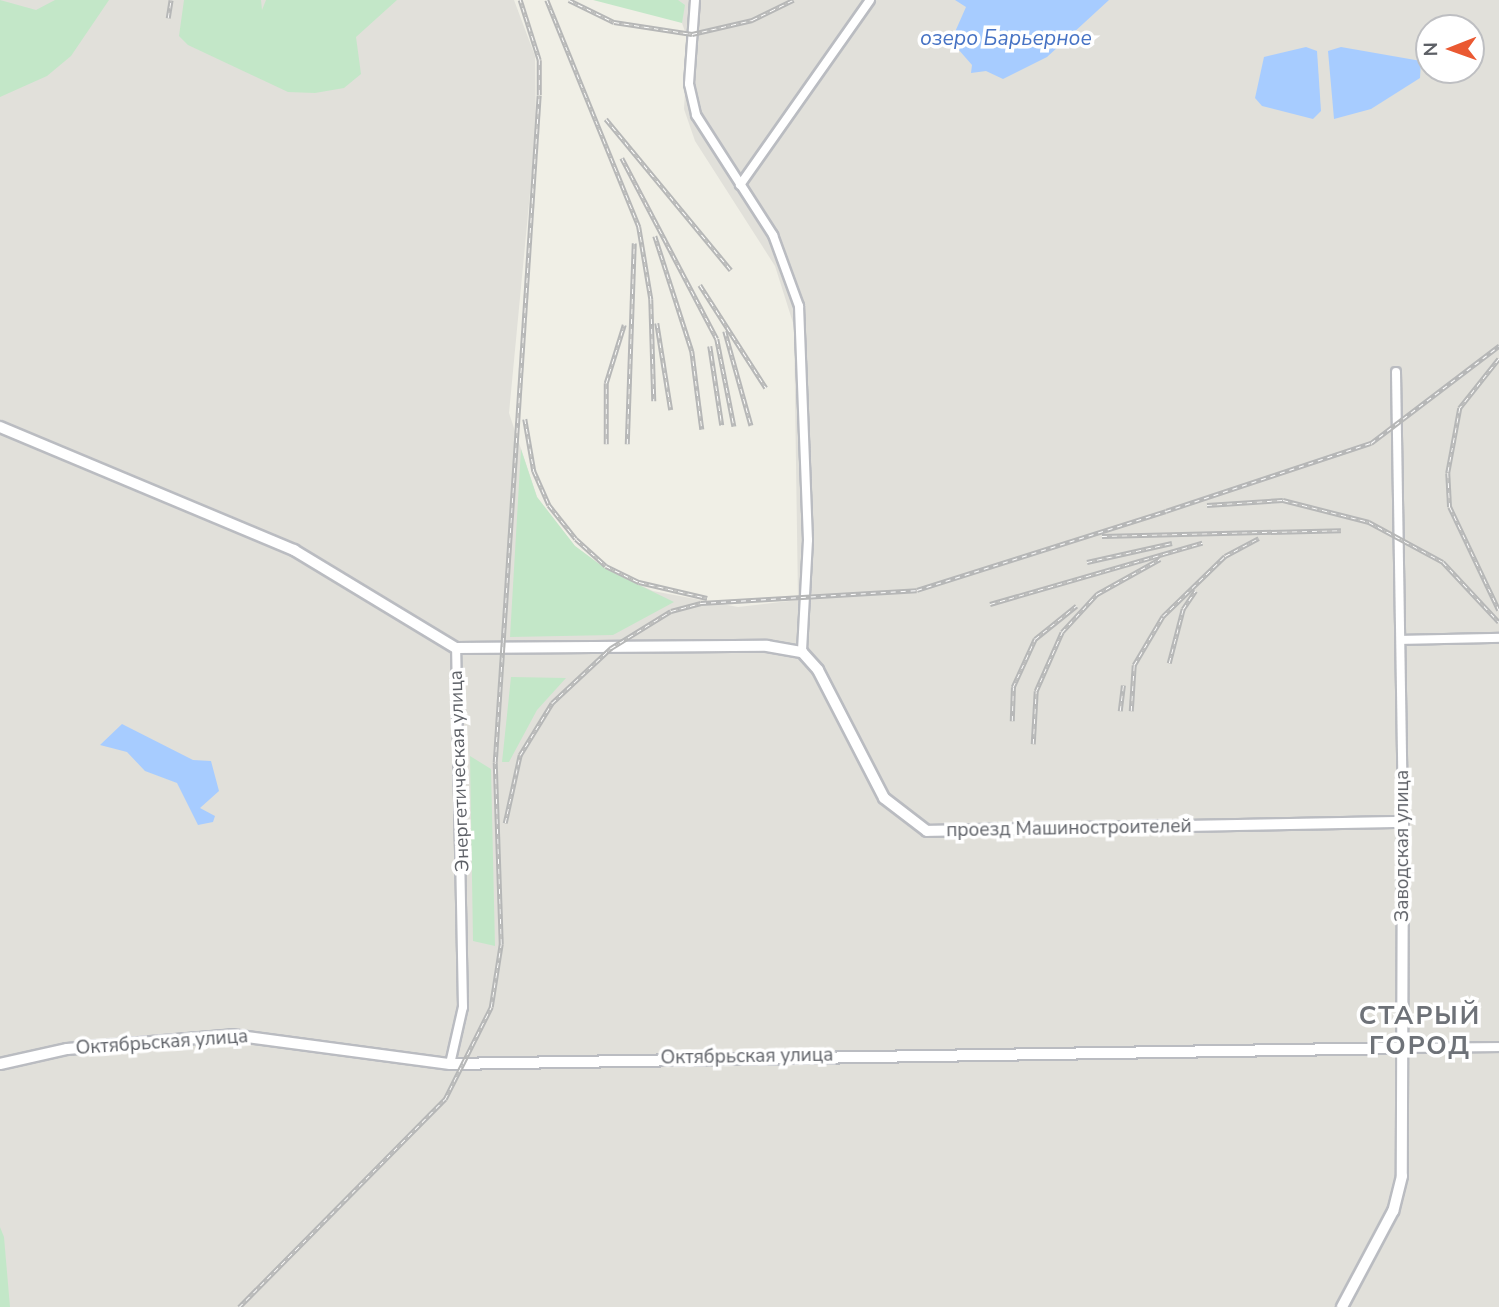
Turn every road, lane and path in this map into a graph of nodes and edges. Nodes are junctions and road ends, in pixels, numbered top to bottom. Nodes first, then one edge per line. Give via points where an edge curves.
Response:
1 (695, 0) edge
2 (870, 0) edge
3 (740, 184) junction
4 (1396, 372) dead end
5 (0, 428) edge
6 (1499, 638) edge
7 (1401, 640) junction
8 (456, 648) junction
9 (802, 652) junction
10 (1403, 822) junction
11 (1499, 1047) edge
12 (1404, 1048) junction
13 (0, 1064) edge
14 (450, 1064) junction
15 (1342, 1307) edge

1 - 3 street via 689,84 696,115
2 - 3 street
3 - 9 street via 785,257 799,306 807,619
4 - 7 street, Заводская улица
5 - 8 street, Энергетическая улица via 294,550
6 - 7 street
7 - 10 street, Заводская улица
8 - 9 street via 767,646
8 - 14 street, Энергетическая улица via 464,974 459,1042
9 - 10 street, проезд Машиностроителей via 818,670 884,798 927,831
10 - 12 street, Заводская улица
11 - 12 street, Октябрьская улица
12 - 14 street, Октябрьская улица
12 - 15 street, Заводская улица via 1402,1176 1393,1211
13 - 14 street, Октябрьская улица via 67,1049 232,1035

